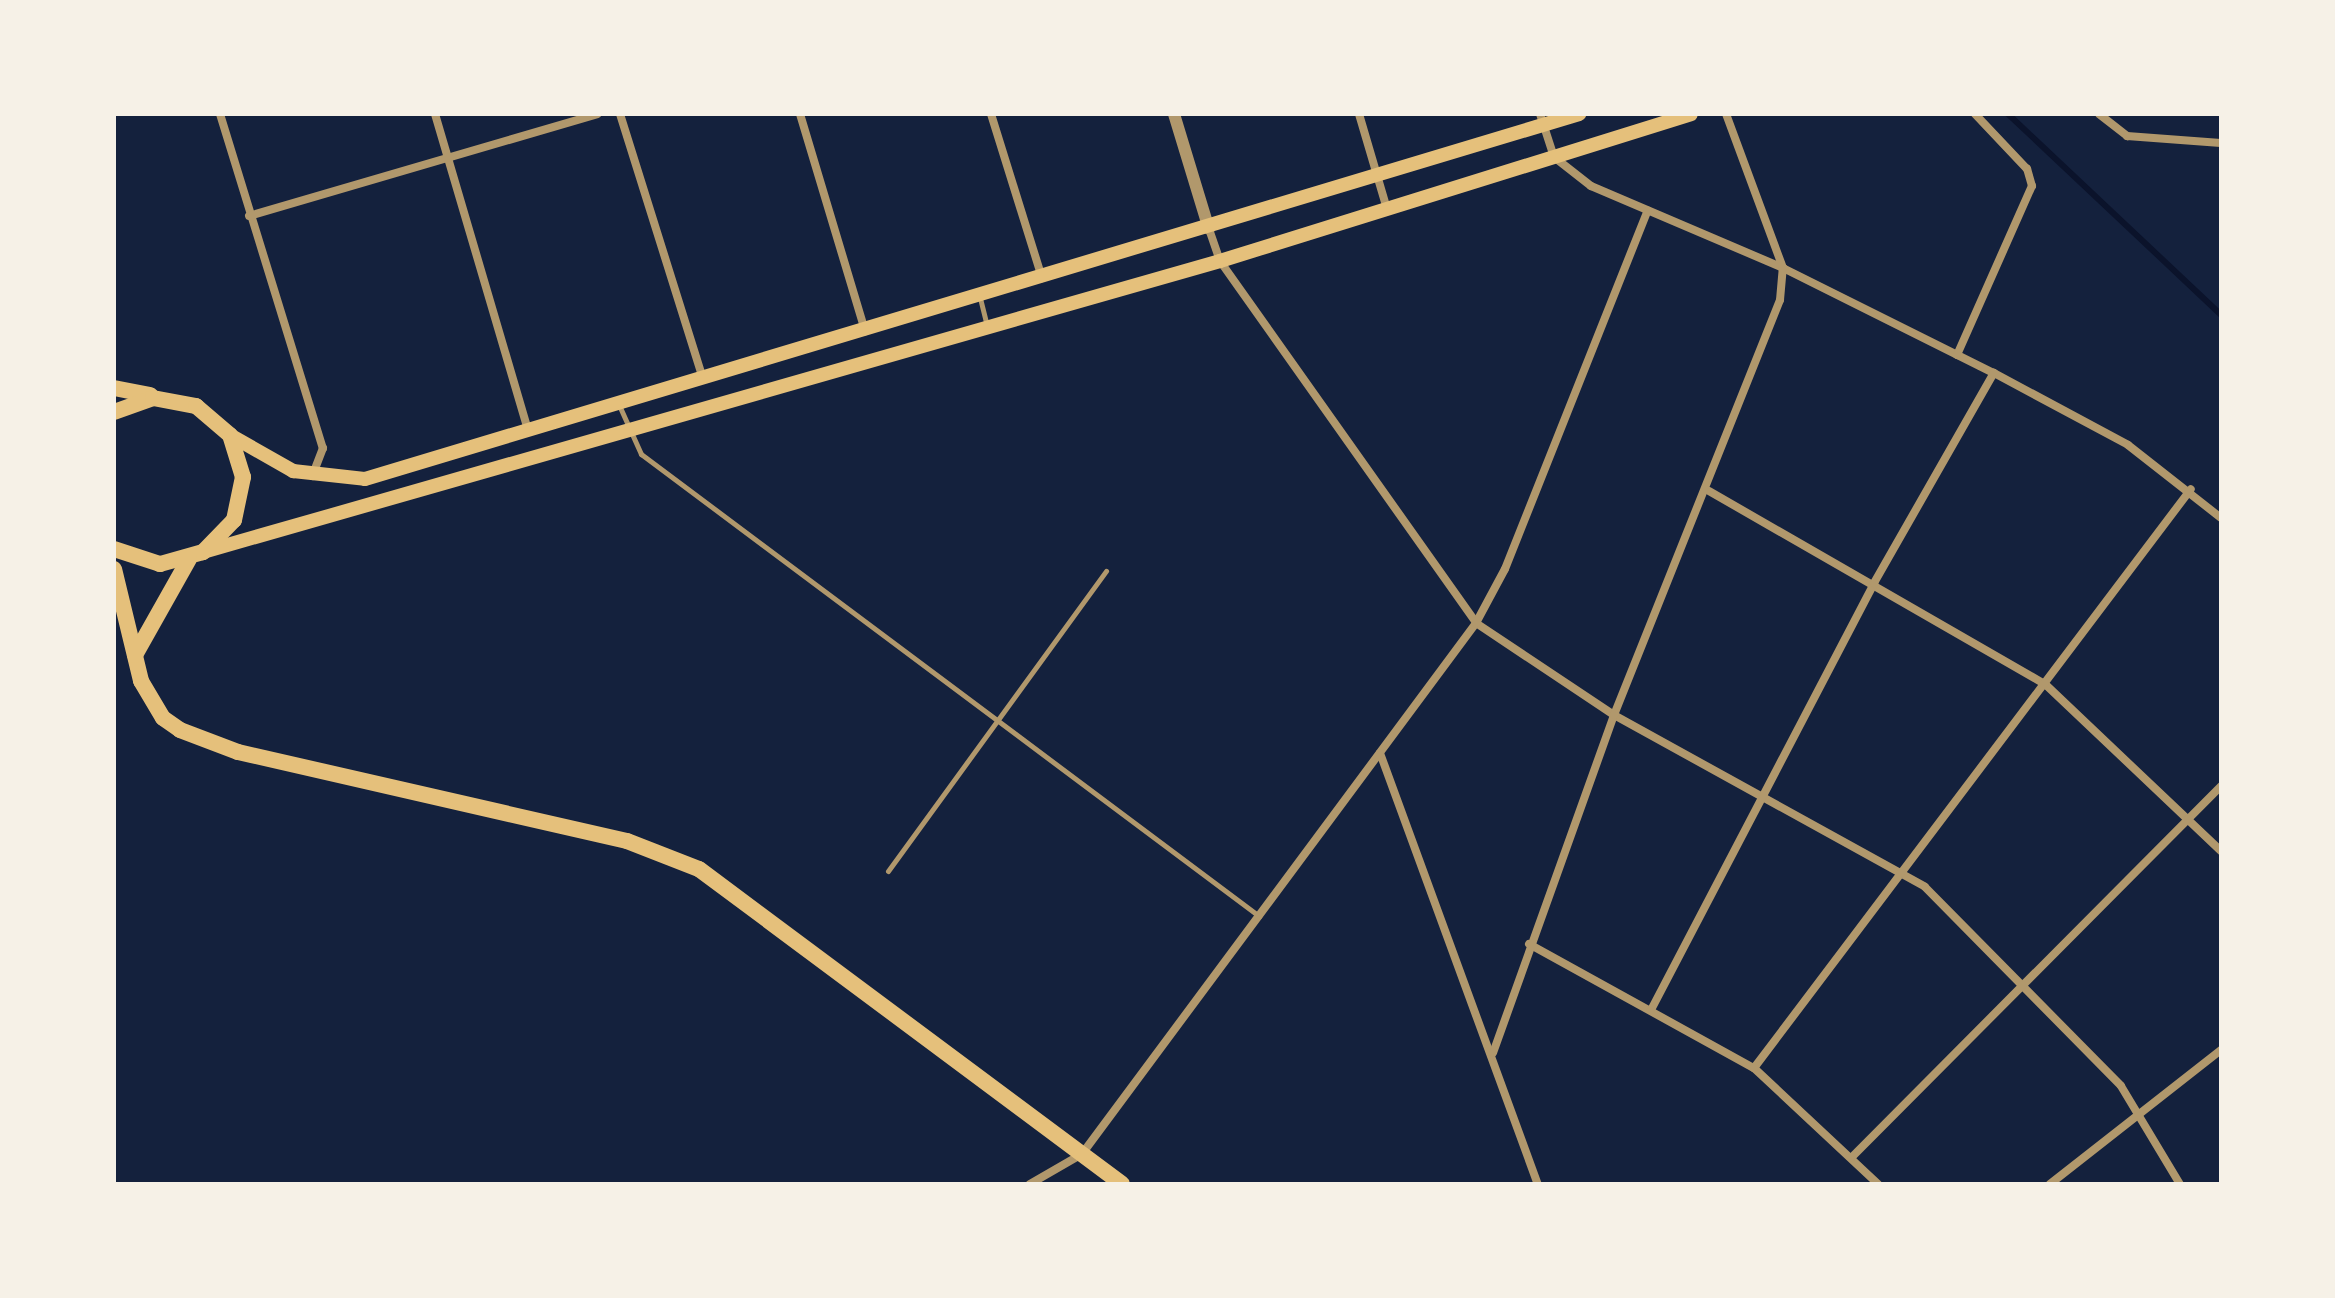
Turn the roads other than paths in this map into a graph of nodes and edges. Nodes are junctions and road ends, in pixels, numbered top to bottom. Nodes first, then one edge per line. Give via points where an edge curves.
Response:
1 (220, 114) edge
2 (435, 114) edge
3 (597, 114) edge
4 (620, 114) edge
5 (800, 114) edge
6 (991, 114) edge
7 (1174, 114) edge
8 (1359, 114) edge
9 (1579, 114) edge
10 (1691, 114) edge
11 (1726, 114) edge
12 (1975, 114) edge
13 (2099, 114) edge
14 (1542, 120) edge
15 (2221, 143) edge
16 (448, 157) junction
17 (1554, 157) junction
18 (1378, 176) junction
19 (1387, 209) junction
20 (1648, 210) junction
21 (249, 216) junction
22 (1209, 229) junction
23 (1220, 261) junction
24 (1783, 268) junction
25 (1042, 279) junction
26 (980, 297) junction
27 (988, 328) junction
28 (865, 331) junction
29 (1957, 355) junction
30 (1994, 373) junction
31 (703, 379) junction
32 (114, 388) edge
33 (168, 398) junction
34 (619, 404) junction
35 (114, 412) edge
36 (528, 431) junction
37 (626, 432) junction
38 (230, 435) junction
39 (312, 476) junction
40 (2191, 489) junction
41 (1709, 491) junction
42 (2221, 518) edge
43 (114, 549) edge
44 (196, 556) junction
45 (114, 569) edge
46 (1106, 571) dead end
47 (1874, 583) junction
48 (1476, 623) junction
49 (135, 657) junction
50 (2045, 684) junction
51 (1614, 715) junction
52 (998, 721) junction
53 (1380, 753) junction
54 (2221, 786) edge
55 (1761, 794) junction
56 (2189, 817) junction
57 (2221, 851) edge
58 (888, 871) dead end
59 (1904, 871) junction
60 (1259, 916) junction
61 (1529, 944) junction
62 (2022, 985) junction
63 (1651, 1010) junction
64 (2221, 1050) edge
65 (1493, 1053) junction
66 (1754, 1068) junction
67 (2141, 1114) junction
68 (1082, 1154) junction
69 (1852, 1157) junction
70 (1030, 1184) edge
71 (1122, 1184) edge
72 (1538, 1184) edge
73 (1878, 1184) edge
74 (2050, 1184) edge
75 (2180, 1184) edge

1 - 21 street
2 - 16 street
3 - 16 street
4 - 31 street
5 - 28 street
6 - 25 street
7 - 22 street
8 - 18 street
9 - 14 main road
10 - 17 main road
11 - 24 street
12 - 29 street via 2027,169 2029,204
13 - 15 street via 2127,136
14 - 17 street
14 - 18 main road
16 - 21 street
16 - 36 street
17 - 19 main road
17 - 20 street via 1591,186
18 - 19 street
18 - 22 main road
19 - 23 main road
20 - 24 street
20 - 48 street via 1505,569
21 - 39 street via 323,448
22 - 23 street
22 - 25 main road
23 - 27 main road
23 - 48 street
24 - 29 street
24 - 41 street via 1780,300
25 - 26 main road
26 - 27 lane
26 - 28 main road
27 - 37 main road
28 - 31 main road
29 - 30 street
30 - 40 street via 2128,445
30 - 47 street
31 - 34 main road
32 - 33 main road
33 - 35 main road
33 - 38 main road via 209,414
34 - 36 main road
34 - 37 lane
36 - 39 main road via 365,479
37 - 44 main road
37 - 52 lane via 641,454
38 - 39 main road
38 - 44 main road via 243,492 234,520
40 - 42 street
40 - 50 street
41 - 47 street
41 - 51 street
43 - 44 main road via 145,563
44 - 49 main road via 157,605
45 - 49 main road
46 - 52 lane
47 - 50 street
47 - 55 street
48 - 51 street
48 - 53 street
49 - 68 main road via 163,718 203,741 627,841 699,869
50 - 56 street
50 - 59 street
51 - 55 street
51 - 61 street
52 - 58 lane
52 - 60 lane
53 - 60 street
53 - 65 street
54 - 56 street
55 - 59 street
55 - 63 street
56 - 57 street
56 - 62 street
59 - 62 street
59 - 66 street
60 - 68 street
61 - 63 street
61 - 65 street
62 - 67 street
62 - 69 street
63 - 66 street
64 - 67 street
65 - 72 street
66 - 69 street
67 - 74 street
67 - 75 street
68 - 70 street
68 - 71 main road
69 - 73 street

